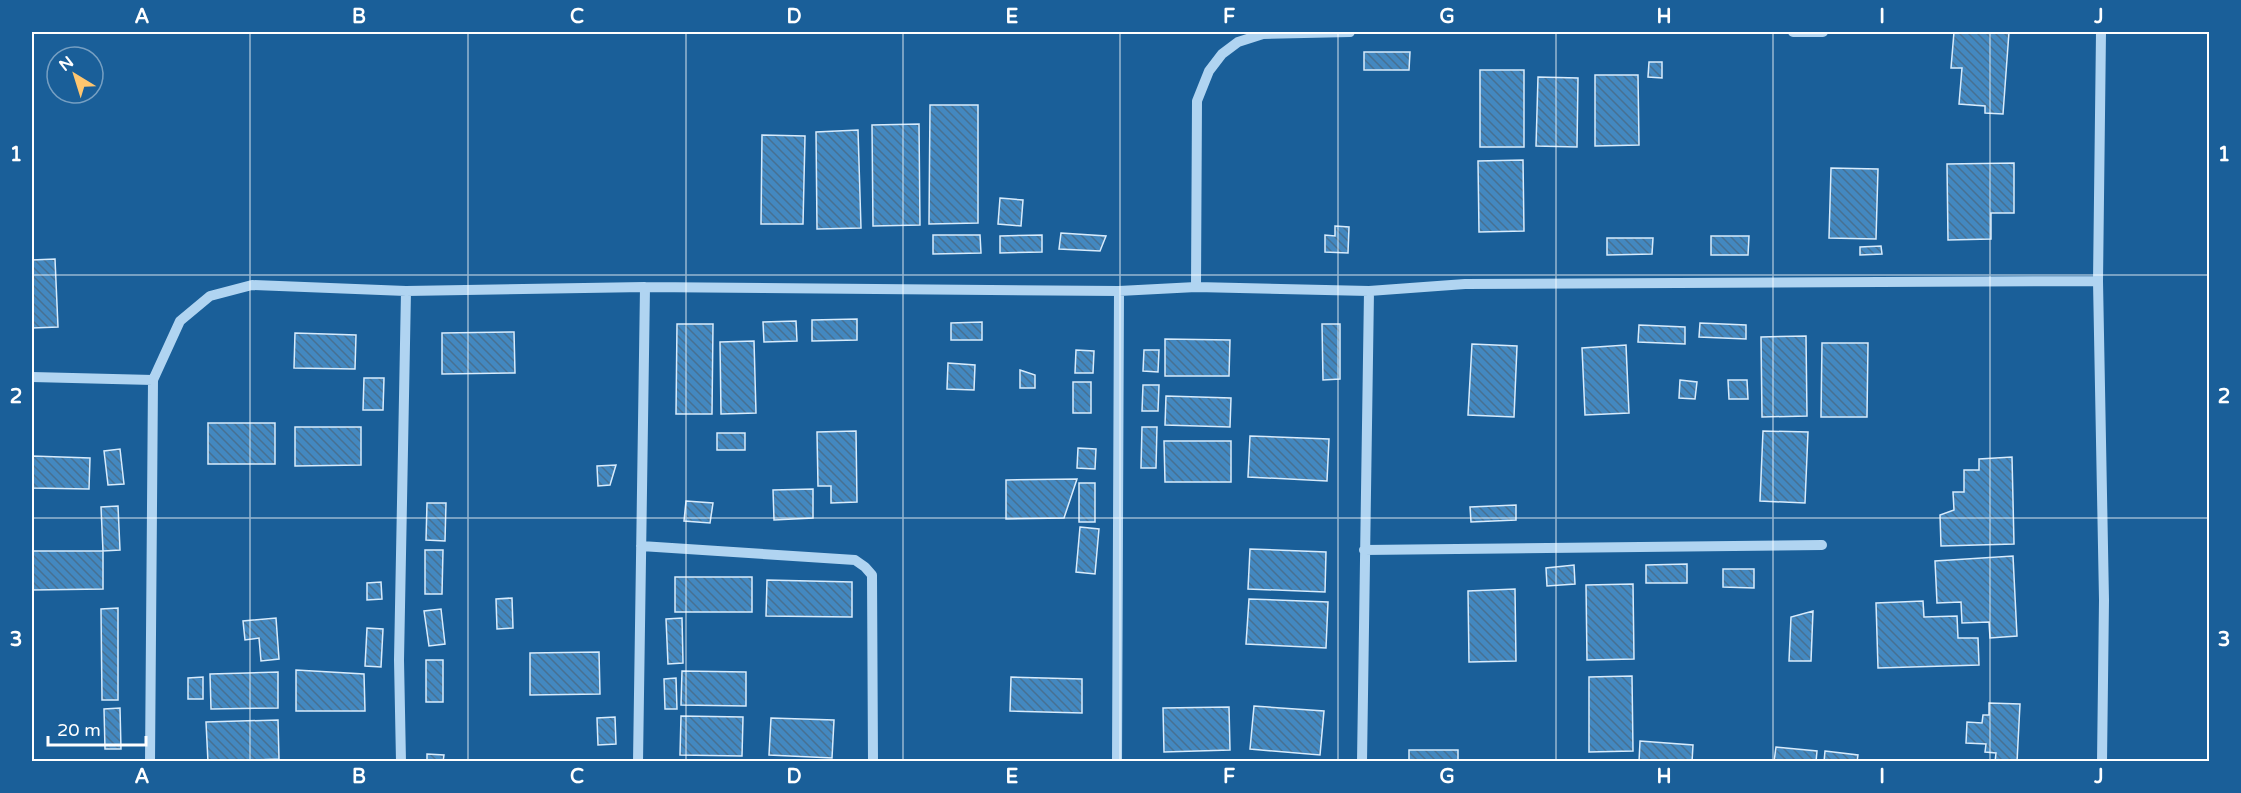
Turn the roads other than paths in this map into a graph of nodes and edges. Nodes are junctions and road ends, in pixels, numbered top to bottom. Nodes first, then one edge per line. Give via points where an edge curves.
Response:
1 (1350, 32) edge
2 (1793, 32) edge
3 (1823, 32) edge
4 (2101, 32) edge
5 (2098, 282) junction
6 (645, 286) junction
7 (1196, 287) junction
8 (406, 291) junction
9 (1119, 291) junction
10 (1369, 291) junction
11 (32, 377) edge
12 (153, 380) junction
13 (1822, 545) dead end
14 (641, 546) junction
15 (1364, 550) junction
16 (150, 762) edge
17 (401, 762) edge
18 (638, 762) edge
19 (873, 762) edge
20 (1117, 762) edge
21 (1362, 762) edge
22 (2102, 762) edge

1 - 7 street via 1263,34 1238,42 1209,71 1197,101
2 - 3 street
4 - 5 street
5 - 10 street via 1476,284
5 - 22 street via 2104,600
6 - 8 street
6 - 9 street
6 - 14 street
7 - 9 street
7 - 10 street
8 - 12 street via 252,285 210,296 180,321
8 - 17 street via 399,660
9 - 20 street
10 - 15 street
11 - 12 street
12 - 16 street
13 - 15 street
14 - 18 street
14 - 19 street via 855,560 865,567 872,575
15 - 21 street

